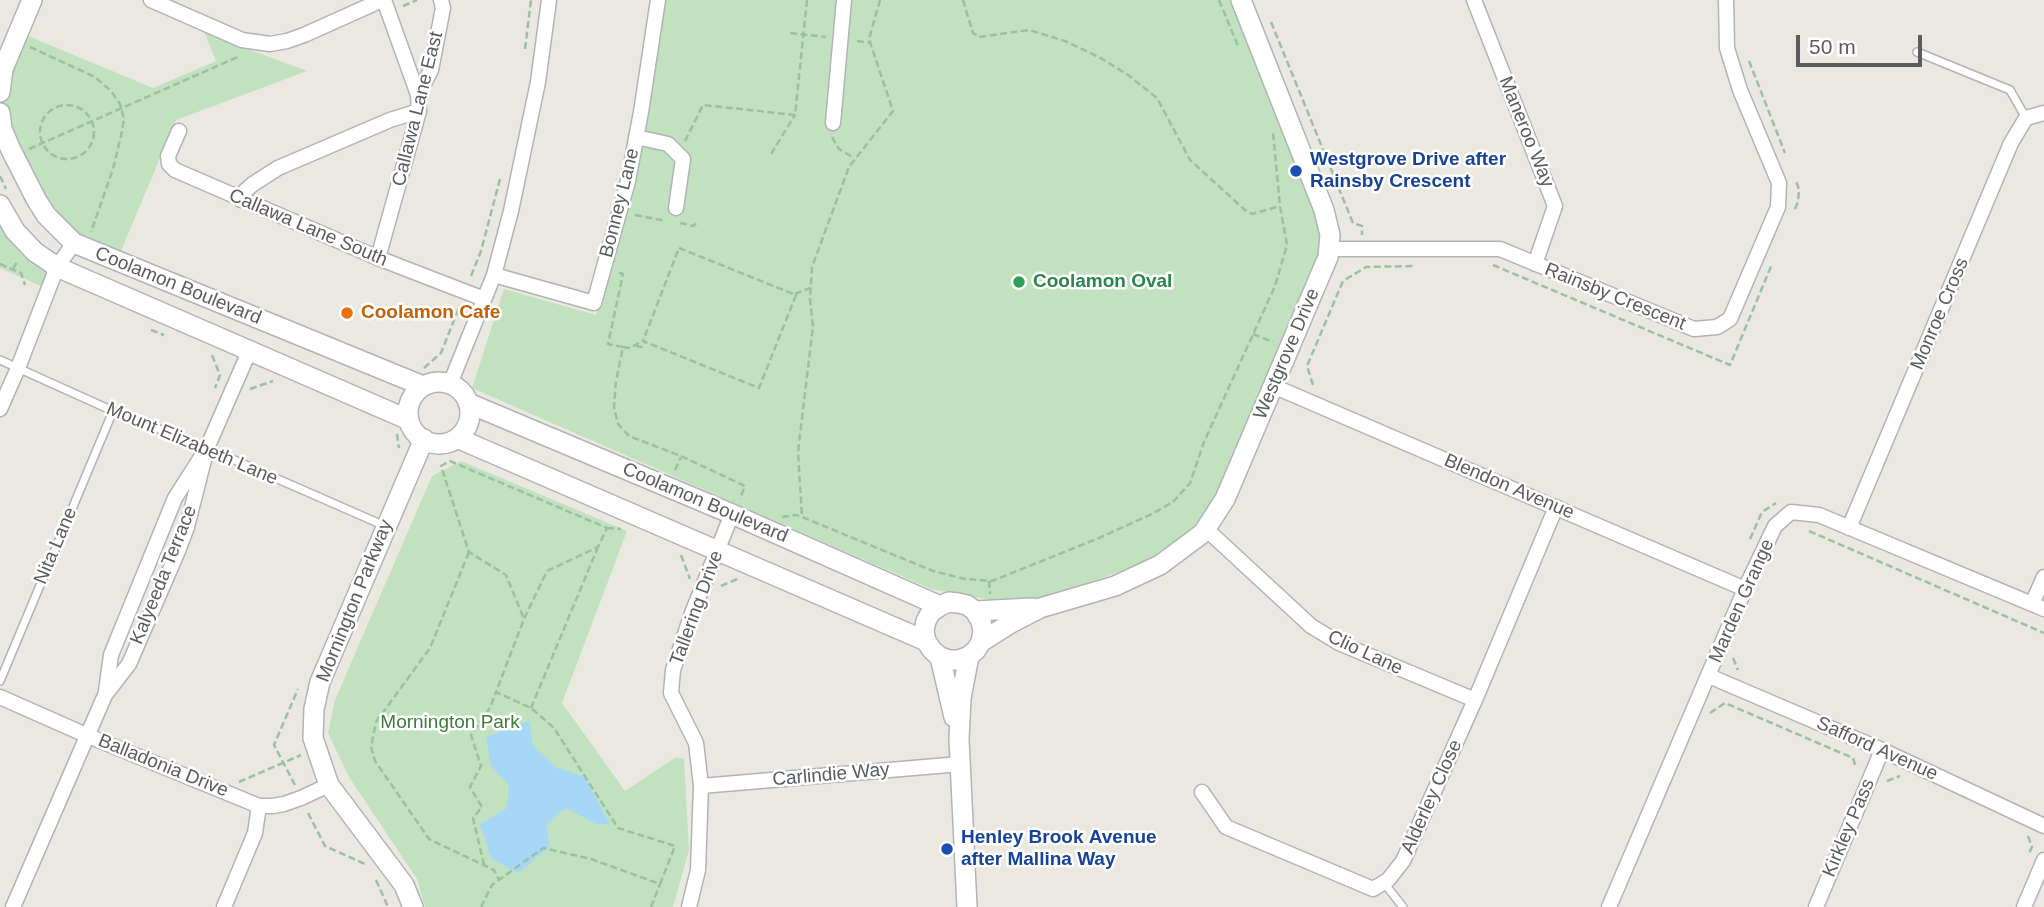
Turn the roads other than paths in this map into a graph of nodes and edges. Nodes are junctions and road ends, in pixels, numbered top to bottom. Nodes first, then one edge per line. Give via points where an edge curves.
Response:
1 (32, 0) edge
2 (151, 0) edge
3 (383, 0) edge
4 (441, 0) edge
5 (549, 0) edge
6 (658, 0) edge
7 (844, 0) edge
8 (1241, 0) edge
9 (1474, 0) edge
10 (1726, 0) edge
11 (14, 45) edge
12 (1917, 52) dead end
13 (0, 92) edge
14 (418, 95) junction
15 (419, 111) junction
16 (0, 113) edge
17 (2044, 113) edge
18 (2026, 118) junction
19 (833, 123) road end
20 (179, 131) dead end
21 (636, 136) junction
22 (241, 200) junction
23 (0, 205) edge
24 (676, 208) dead end
25 (82, 238) junction
26 (1329, 249) junction
27 (378, 258) junction
28 (1535, 264) junction
29 (57, 267) junction
30 (494, 275) junction
31 (484, 299) junction
32 (249, 352) junction
33 (0, 360) edge
34 (19, 368) junction
35 (423, 377) junction
36 (450, 384) junction
37 (1273, 386) junction
38 (468, 403) junction
39 (0, 409) edge
40 (113, 411) junction
41 (403, 426) junction
42 (457, 438) junction
43 (424, 439) junction
44 (207, 448) junction
45 (1556, 507) junction
46 (735, 508) junction
47 (386, 526) junction
48 (1850, 528) junction
49 (1206, 529) junction
50 (717, 551) junction
51 (2044, 577) edge
52 (1745, 589) junction
53 (940, 606) junction
54 (2038, 607) edge
55 (1040, 608) junction
56 (975, 611) junction
57 (926, 641) junction
58 (975, 649) junction
59 (940, 657) junction
60 (1709, 676) junction
61 (0, 681) edge
62 (105, 695) junction
63 (0, 697) edge
64 (1475, 700) junction
65 (86, 735) junction
66 (959, 738) junction
67 (1882, 750) junction
68 (960, 764) junction
69 (329, 785) junction
70 (701, 786) junction
71 (1202, 792) dead end
72 (259, 806) junction
73 (2044, 826) edge
74 (2044, 860) edge
75 (1384, 883) junction
76 (13, 907) edge
77 (224, 907) edge
78 (413, 907) edge
79 (689, 907) edge
80 (967, 907) edge
81 (1403, 907) edge
82 (1609, 907) edge
83 (1816, 907) edge
84 (2024, 907) edge

1 - 11 street
2 - 3 street via 242,40 270,44
3 - 14 street
4 - 14 street, Callawa Lane East via 430,70
5 - 30 street via 538,82
6 - 21 street, Bonney Lane
7 - 19 street
8 - 26 street, Westgrove Drive via 1324,210
9 - 28 street, Maneroo Way via 1555,206
10 - 28 street, Rainsby Crescent via 1730,58 1779,183 1778,207 1730,319 1717,327 1694,329
11 - 13 street via 3,69
12 - 18 lane via 2010,90
14 - 15 street, Callawa Lane East
15 - 22 street via 278,168 253,184
15 - 27 street, Callawa Lane East
16 - 25 street, Coolamon Boulevard via 14,156 46,215
17 - 18 street
18 - 48 street, Monroe Cross via 2011,144
20 - 22 street, Callawa Lane South via 167,160 171,167
21 - 24 street via 668,144 683,159
21 - 30 street, Bonney Lane via 594,303
22 - 27 street, Callawa Lane South
23 - 29 street, Coolamon Boulevard via 15,231
25 - 29 street
25 - 35 street, Coolamon Boulevard
26 - 28 street, Rainsby Crescent via 1500,250
26 - 37 street, Westgrove Drive
27 - 31 street, Callawa Lane South
29 - 32 street, Coolamon Boulevard
29 - 34 street
30 - 31 street
31 - 36 street
32 - 41 street, Coolamon Boulevard
32 - 44 street, Kalyeeda Terrace
33 - 34 lane, Mount Elizabeth Lane
34 - 39 street
34 - 40 lane, Mount Elizabeth Lane
35 - 36 street
35 - 41 street
36 - 38 street
37 - 45 street, Blendon Avenue
37 - 49 street, Westgrove Drive via 1225,499
38 - 42 street via 468,424
38 - 46 street, Coolamon Boulevard
40 - 44 lane, Mount Elizabeth Lane
40 - 61 lane, Nita Lane
41 - 43 street
42 - 43 street via 441,443
42 - 50 street, Coolamon Boulevard
43 - 47 street, Mornington Parkway
44 - 47 lane, Mount Elizabeth Lane
44 - 62 street, Kalyeeda Terrace via 175,498 111,655
44 - 62 street, Kalyeeda Terrace via 178,551 129,664
45 - 52 street, Blendon Avenue
45 - 64 street, Alderley Close
46 - 50 street, Tallering Drive
46 - 53 street, Coolamon Boulevard
47 - 69 street, Mornington Parkway via 320,682 314,709 313,738
48 - 52 street, Marden Grange via 1819,515 1791,512 1775,526
48 - 54 street, Marden Grange
49 - 55 street, Westgrove Drive via 1160,565 1115,586
49 - 64 street, Clio Lane via 1311,625 1339,643
50 - 57 street, Coolamon Boulevard
50 - 70 street, Tallering Drive via 673,670 671,693 696,743
51 - 54 street
52 - 60 street, Marden Grange
53 - 56 street via 958,603
53 - 57 street via 926,621
55 - 56 street, Westgrove Drive
55 - 58 street, Westgrove Drive via 1011,622
56 - 58 street via 983,631
57 - 59 street
58 - 59 street via 960,660
58 - 66 street via 961,698
59 - 66 street
60 - 67 street, Safford Avenue
60 - 82 street, Marden Grange
62 - 65 street, Kalyeeda Terrace
63 - 65 street, Balladonia Drive
64 - 75 street, Alderley Close via 1403,861
65 - 72 street, Balladonia Drive
65 - 76 street, Kalyeeda Terrace
66 - 68 street
67 - 73 street, Safford Avenue
67 - 83 street, Kirkley Pass
68 - 70 street, Carlindie Way
68 - 80 street
69 - 72 street via 301,798
69 - 78 street, Mornington Parkway via 404,885
70 - 79 street, Tallering Drive via 698,870
71 - 75 street via 1226,827 1373,889
72 - 77 street via 255,832
74 - 84 street
75 - 81 lane

